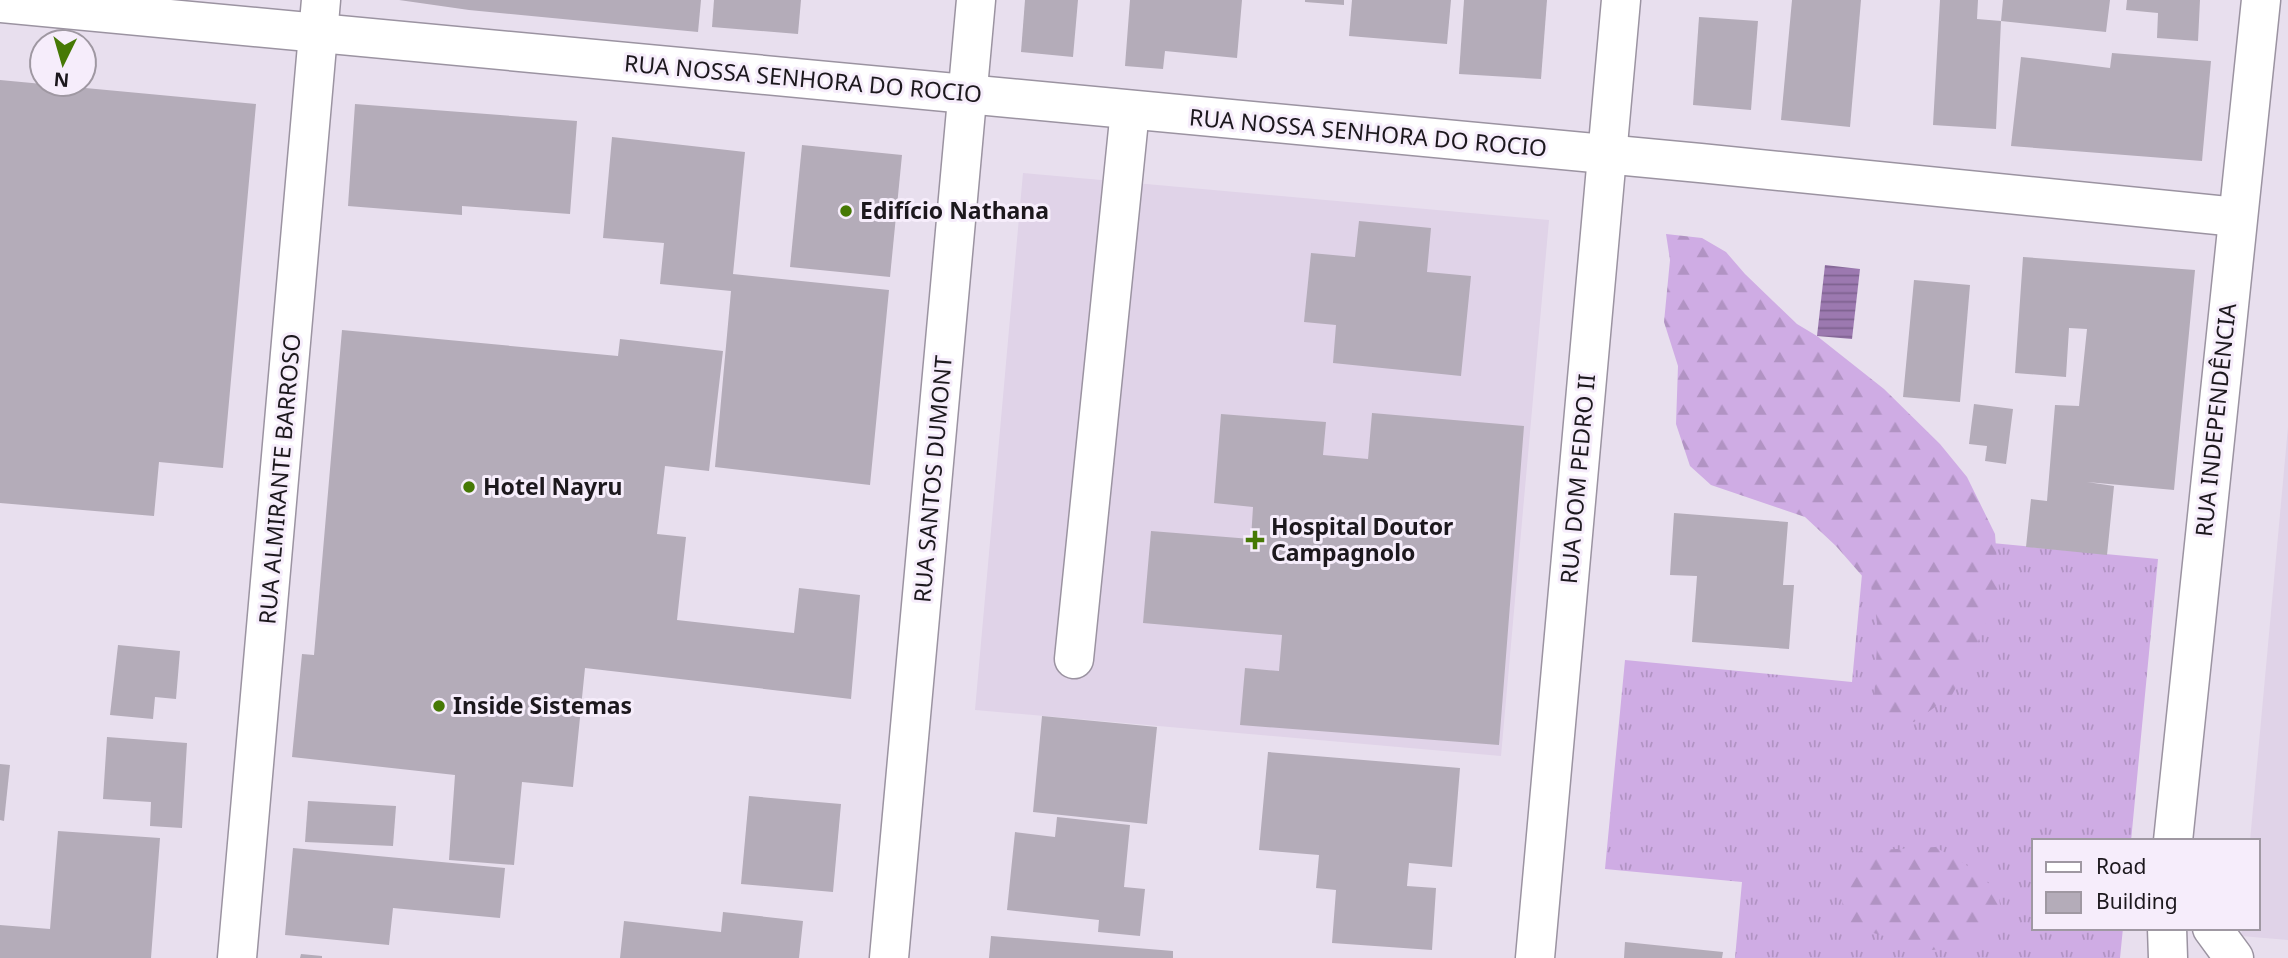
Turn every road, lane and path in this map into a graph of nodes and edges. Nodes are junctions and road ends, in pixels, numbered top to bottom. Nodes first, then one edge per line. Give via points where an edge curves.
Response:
1 (976, 0) edge
2 (1622, 0) edge
3 (2261, 0) edge
4 (0, 3) edge
5 (320, 16) edge
6 (967, 94) junction
7 (1129, 110) junction
8 (1607, 156) junction
9 (2237, 217) junction
10 (1074, 659) dead end
11 (2173, 839) edge
12 (2167, 930) edge
13 (2213, 930) edge
14 (237, 958) edge
15 (889, 958) edge
16 (1535, 958) edge
17 (2168, 958) edge
18 (2234, 958) edge

1 - 6 street, RUA SANTOS DUMONT
2 - 8 street, RUA DOM PEDRO II
3 - 9 street, RUA INDEPENDÊNCIA
4 - 5 street, RUA NOSSA SENHORA DO ROCIO
5 - 6 street, RUA NOSSA SENHORA DO ROCIO
5 - 14 street, RUA ALMIRANTE BARROSO
6 - 7 street, RUA NOSSA SENHORA DO ROCIO
6 - 15 street, RUA SANTOS DUMONT
7 - 8 street, RUA NOSSA SENHORA DO ROCIO
7 - 10 street
8 - 9 street, RUA NOSSA SENHORA DO ROCIO
8 - 16 street, RUA DOM PEDRO II
9 - 11 street, RUA INDEPENDÊNCIA
12 - 17 street
13 - 18 street

